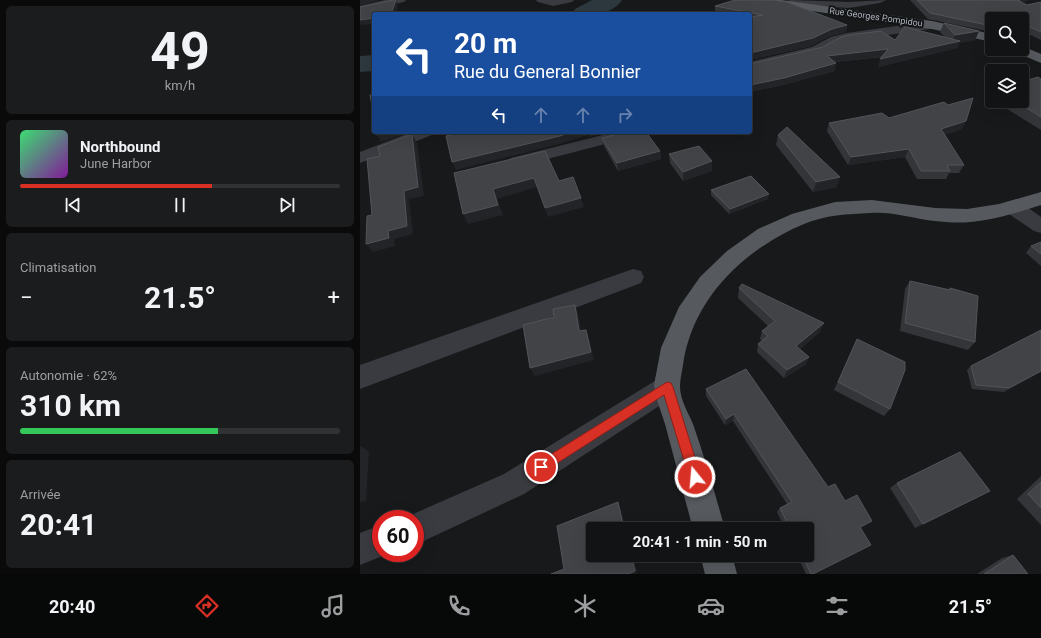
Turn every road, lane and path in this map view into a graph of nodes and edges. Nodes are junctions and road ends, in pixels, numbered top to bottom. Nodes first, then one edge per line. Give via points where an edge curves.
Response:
1 (400, 0) edge
2 (542, 0) edge
3 (568, 0) edge
4 (758, 0) edge
5 (880, 0) edge
6 (786, 4) junction
7 (360, 9) edge
8 (932, 26) junction
9 (985, 37) edge
10 (1029, 53) edge
11 (1041, 59) edge
12 (752, 66) edge
13 (421, 134) edge
14 (623, 134) edge
15 (360, 158) edge
16 (499, 166) edge
17 (1041, 198) edge
18 (1013, 207) junction
19 (1041, 226) edge
20 (633, 277) dead end
21 (360, 377) edge
22 (667, 387) junction
23 (707, 522) edge
24 (424, 524) edge
25 (372, 544) edge
26 (360, 549) edge
27 (718, 562) edge
28 (721, 574) edge

1 - 7 street
2 - 3 street via 553,3
4 - 6 main road, Rue Georges Pompidou
5 - 6 street via 849,5 802,2
6 - 8 main road, Rue Georges Pompidou
8 - 9 main road, Rue Georges Pompidou
8 - 12 street via 847,37 816,50
10 - 11 main road
13 - 15 street
14 - 16 street
17 - 18 main road
18 - 19 street
18 - 22 main road via 984,214 955,216 872,206 832,210 794,220 755,239 723,265 692,303 673,343
20 - 21 street
22 - 23 main road
22 - 24 street via 514,484
25 - 26 street
27 - 28 main road

